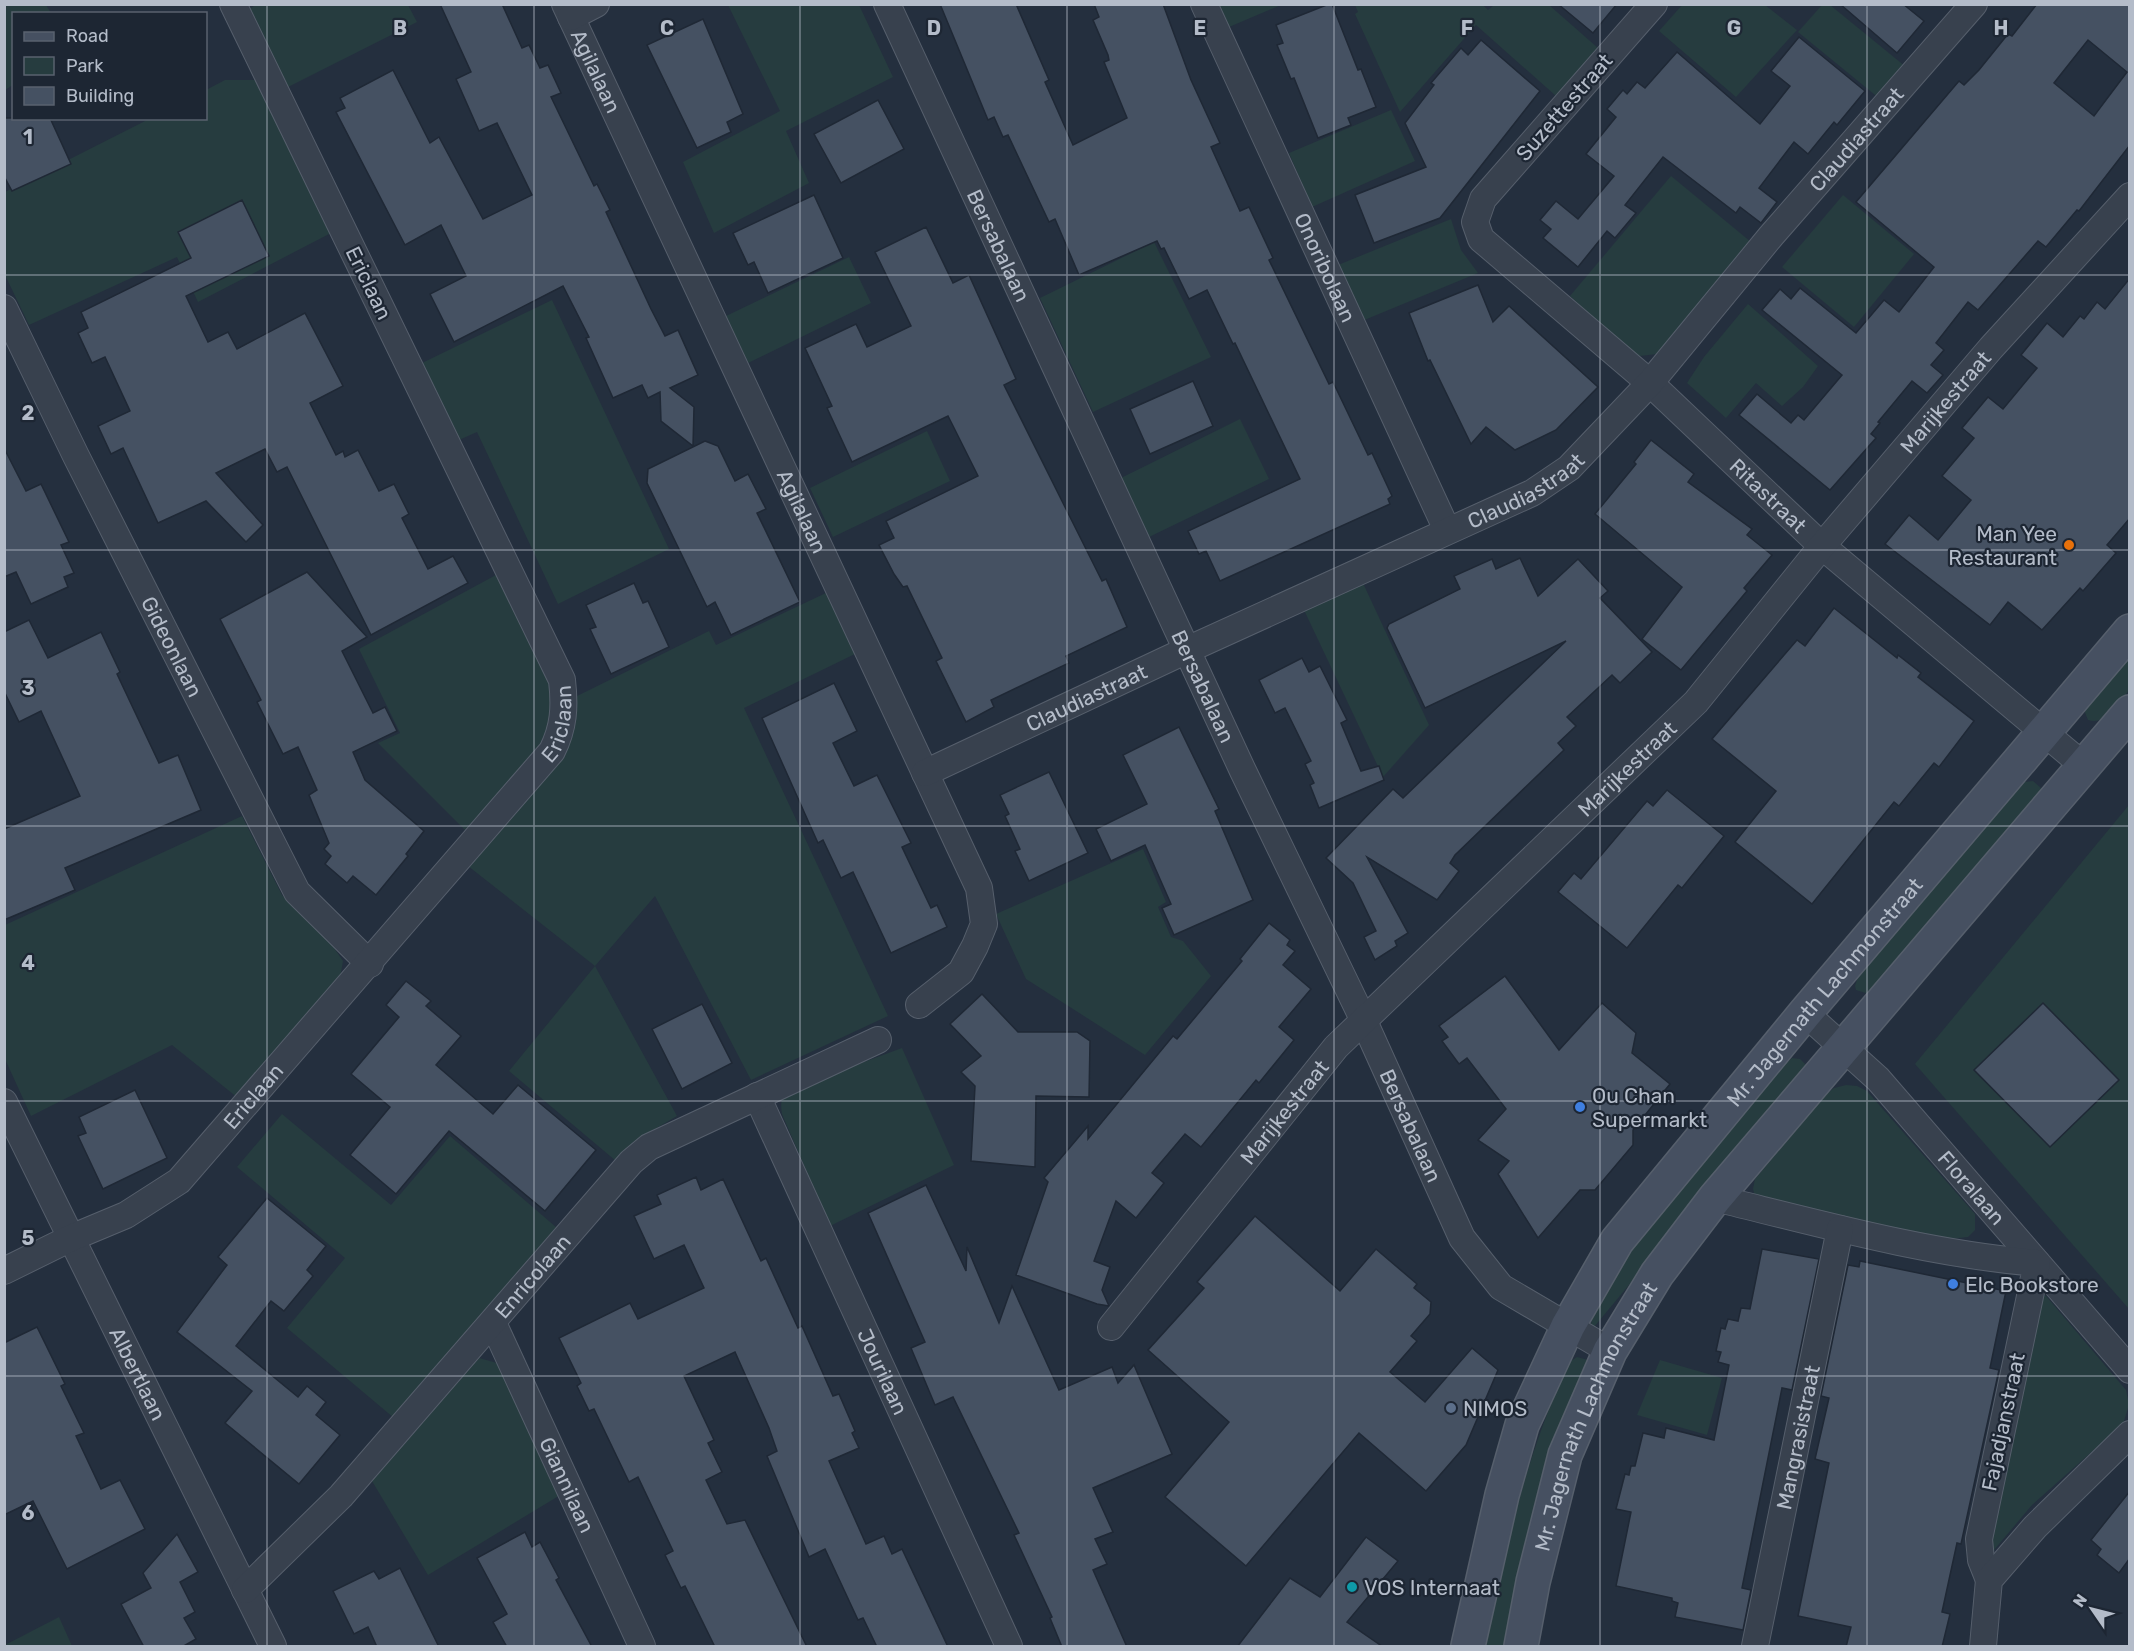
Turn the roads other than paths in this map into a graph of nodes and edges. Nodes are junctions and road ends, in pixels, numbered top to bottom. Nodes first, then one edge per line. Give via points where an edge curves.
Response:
1 (233, 4) edge
2 (596, 4) edge
3 (887, 4) edge
4 (1204, 4) edge
5 (1654, 4) edge
6 (1974, 4) edge
7 (568, 11) edge
8 (2130, 196) edge
9 (1477, 211) joint
10 (4, 308) edge
11 (1650, 383) junction
12 (1447, 531) junction
13 (1822, 546) junction
14 (2130, 631) edge
15 (1187, 650) junction
16 (2130, 712) edge
17 (2044, 732) junction
18 (2084, 766) junction
19 (925, 773) junction
20 (370, 964) junction
21 (919, 1005) dead end
22 (1805, 1013) junction
23 (1363, 1018) junction
24 (878, 1040) dead end
25 (1844, 1047) junction
26 (757, 1096) junction
27 (4, 1102) edge
28 (1715, 1198) junction
29 (1840, 1229) junction
30 (71, 1238) junction
31 (2037, 1263) junction
32 (4, 1271) edge
33 (493, 1323) junction
34 (1569, 1326) junction
35 (1111, 1327) dead end
36 (1610, 1351) junction
37 (2130, 1370) edge
38 (2130, 1434) edge
39 (1989, 1580) junction
40 (245, 1590) junction
41 (1528, 1645) edge
42 (1985, 1645) edge
43 (273, 1647) edge
44 (642, 1647) edge
45 (1009, 1647) edge
46 (1468, 1647) edge
47 (1755, 1647) edge

1 - 20 street, Ericlaan via 562,680 565,706 552,751
2 - 7 street
3 - 15 street, Bersabalaan
4 - 12 street, Onoribolaan
5 - 9 street, Suzettestraat via 1483,199
6 - 11 street, Claudiastraat via 1779,227
7 - 19 street, Agilalaan
8 - 13 street, Marijkestraat via 1983,357
9 - 11 street, Ritastraat via 1475,222 1481,239
10 - 20 street, Gideonlaan via 297,892
11 - 12 street, Claudiastraat via 1569,468 1532,493
11 - 13 street, Ritastraat
12 - 15 street, Claudiastraat
13 - 17 street, Ritastraat
13 - 23 street, Marijkestraat via 1696,702
14 - 17 main road, Mr. Jagernath Lachmonstraat
15 - 19 street, Claudiastraat
15 - 23 street, Bersabalaan
16 - 18 main road, Mr. Jagernath Lachmonstraat
17 - 18 street, Ritastraat
17 - 22 main road, Mr. Jagernath Lachmonstraat
18 - 25 main road, Mr. Jagernath Lachmonstraat
19 - 21 street, Agilalaan via 979,888 984,924 960,972
20 - 30 street, Ericlaan via 179,1181 126,1215
22 - 25 street, Floralaan
22 - 34 main road, Mr. Jagernath Lachmonstraat via 1617,1241
23 - 34 street, Bersabalaan via 1462,1238 1501,1287
23 - 35 street, Marijkestraat
24 - 26 street, Enricolaan
25 - 28 main road, Mr. Jagernath Lachmonstraat
25 - 31 street, Floralaan via 1878,1079
26 - 33 street, Enricolaan via 649,1147 631,1162
26 - 45 street, Jourilaan
27 - 30 street, Albertlaan
28 - 29 street
28 - 36 main road, Mr. Jagernath Lachmonstraat via 1657,1274
29 - 31 street via 1990,1259
29 - 47 street, Mangrasistraat
30 - 32 street, Ericlaan
30 - 40 street, Albertlaan
31 - 37 street, Floralaan
31 - 39 street, Fajadjanstraat via 1979,1539 1981,1560
33 - 40 street, Enricolaan via 341,1496
33 - 44 street, Giannilaan
34 - 36 street, Bersabalaan
34 - 46 main road, Mr. Jagernath Lachmonstraat via 1522,1425
36 - 41 main road, Mr. Jagernath Lachmonstraat via 1565,1455 1533,1582
38 - 39 street via 2035,1527
39 - 42 street, Fajadjanstraat
40 - 43 street, Albertlaan

